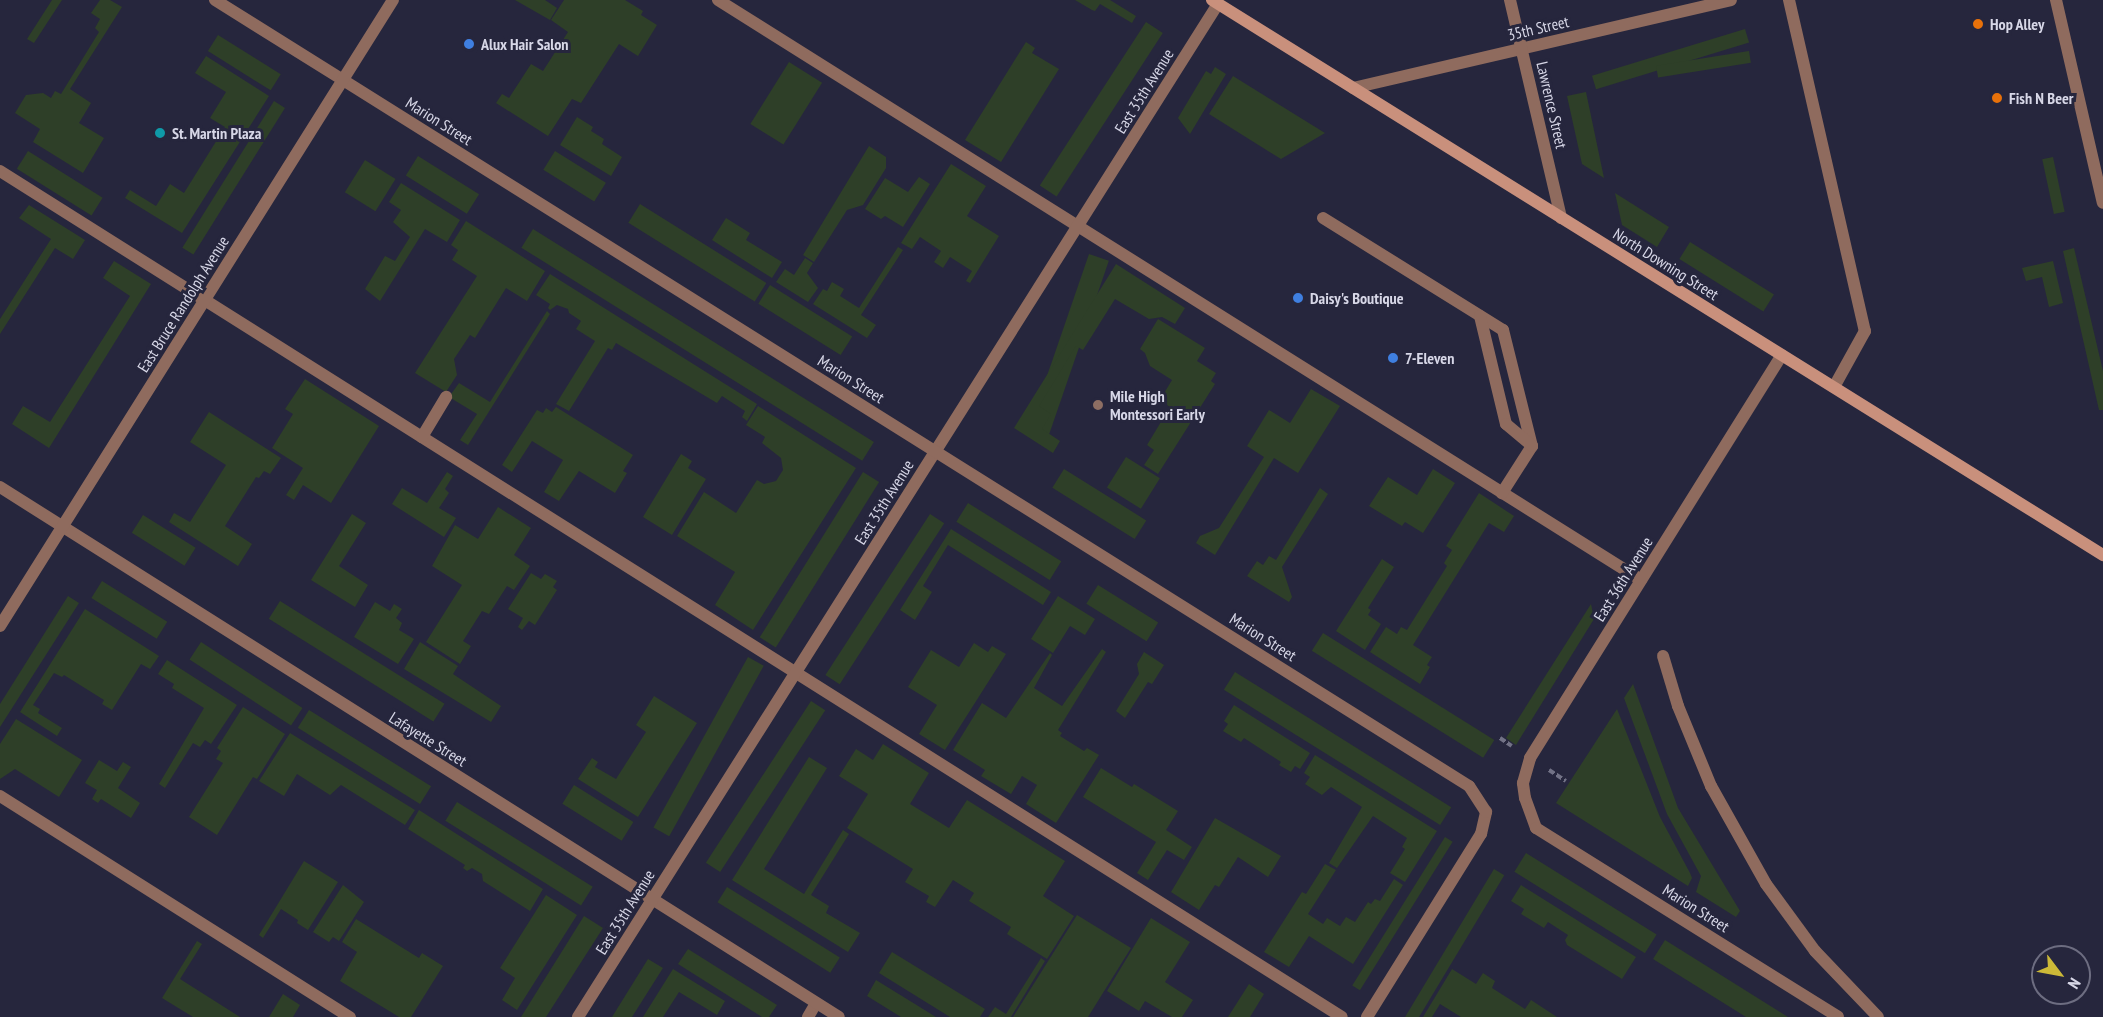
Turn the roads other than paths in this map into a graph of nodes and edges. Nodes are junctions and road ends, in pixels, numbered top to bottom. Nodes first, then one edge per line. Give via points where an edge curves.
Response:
1 (214, 0) edge
2 (393, 0) edge
3 (718, 0) edge
4 (1510, 0) edge
5 (1731, 0) edge
6 (1789, 0) edge
7 (2056, 0) edge
8 (1216, 1) edge
9 (1522, 49) junction
10 (343, 80) junction
11 (1353, 88) junction
12 (0, 171) edge
13 (2103, 203) edge
14 (1323, 218) dead end
15 (1561, 218) junction
16 (1078, 226) junction
17 (205, 300) junction
18 (1480, 316) junction
19 (1782, 355) junction
20 (1834, 387) junction
21 (446, 397) dead end
22 (422, 437) junction
23 (1532, 446) junction
24 (935, 452) junction
25 (0, 487) edge
26 (1502, 493) junction
27 (63, 527) junction
28 (2103, 555) edge
29 (1641, 580) junction
30 (0, 626) edge
31 (1663, 656) dead end
32 (796, 673) junction
33 (0, 796) edge
34 (1536, 828) joint
35 (652, 900) junction
36 (816, 1003) junction
37 (350, 1017) edge
38 (578, 1017) edge
39 (808, 1017) edge
40 (839, 1017) edge
41 (1342, 1017) edge
42 (1367, 1017) edge
43 (1838, 1017) edge
44 (1878, 1017) edge

1 - 10 street, Marion Street
2 - 10 street, East Bruce Randolph Avenue
3 - 16 street
4 - 9 street, Lawrence Street
5 - 9 street, 35th Street
6 - 20 street via 1865,331
7 - 13 street
8 - 11 main road, North Downing Street
8 - 16 street, East 35th Avenue
9 - 11 street, 35th Street
9 - 15 street, Lawrence Street
10 - 17 street, East Bruce Randolph Avenue
10 - 24 street, Marion Street
11 - 15 main road, North Downing Street
12 - 17 street
14 - 18 street
15 - 19 main road, North Downing Street
16 - 24 street, East 35th Avenue
16 - 26 street
17 - 22 street
17 - 27 street, East Bruce Randolph Avenue
18 - 23 street via 1506,424
18 - 23 street via 1503,330
19 - 20 main road, North Downing Street
19 - 29 street, East 36th Avenue
20 - 28 main road, North Downing Street
21 - 22 street
22 - 32 street
23 - 26 street
24 - 32 street, East 35th Avenue
24 - 42 street, Marion Street via 1469,786 1486,812 1481,834
25 - 27 street, Lafayette Street
26 - 29 street
27 - 30 street, East Bruce Randolph Avenue
27 - 35 street, Lafayette Street
29 - 34 street, East 36th Avenue via 1530,758 1523,783
31 - 44 street via 1678,706 1711,786 1766,884 1815,951
32 - 35 street, East 35th Avenue
32 - 41 street
33 - 37 street
34 - 43 street, Marion Street
35 - 36 street, Lafayette Street
35 - 38 street, East 35th Avenue
36 - 39 street
36 - 40 street, Lafayette Street

